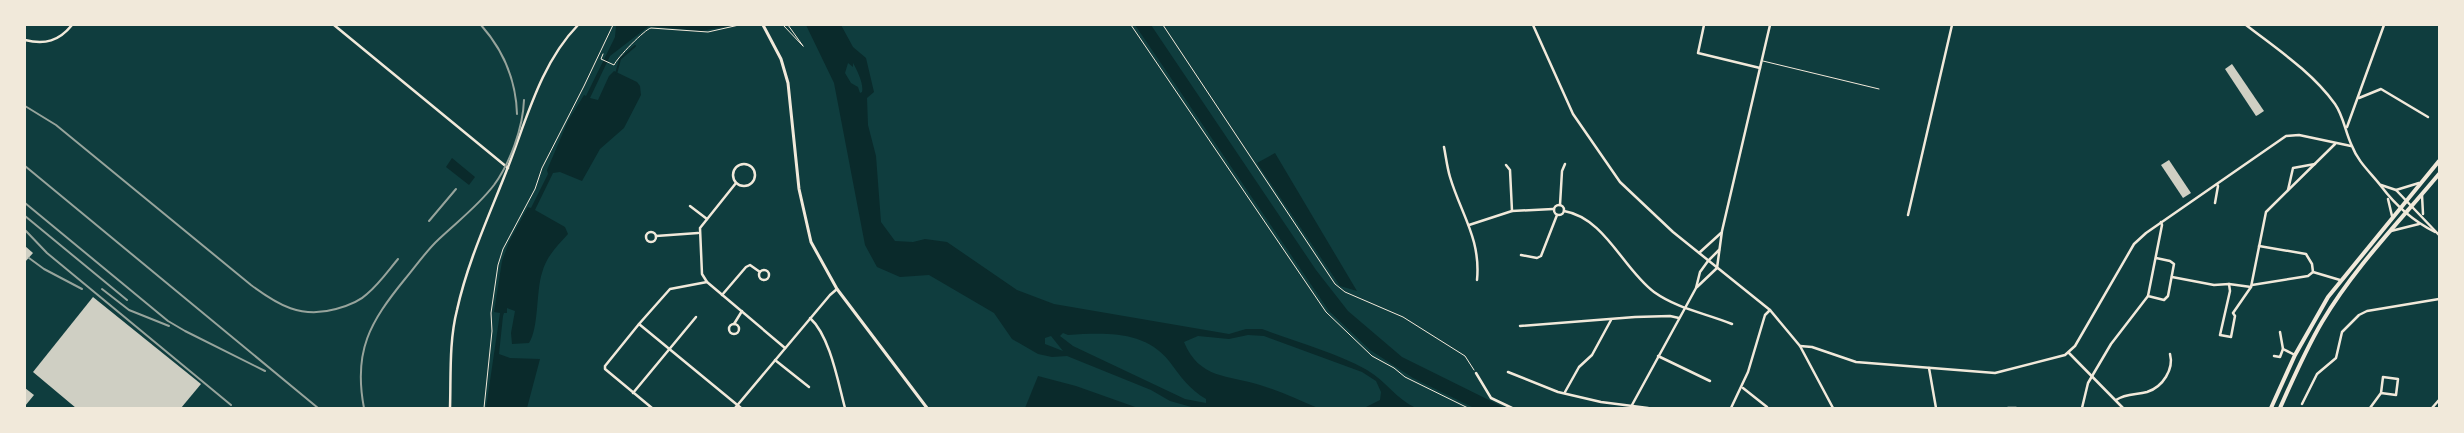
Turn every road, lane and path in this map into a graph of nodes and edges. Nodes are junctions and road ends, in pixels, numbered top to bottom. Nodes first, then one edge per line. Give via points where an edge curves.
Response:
1 (72, 25) edge
2 (334, 25) edge
3 (578, 25) edge
4 (613, 25) edge
5 (740, 25) edge
6 (763, 25) edge
7 (783, 25) edge
8 (788, 25) edge
9 (1130, 25) edge
10 (1163, 25) edge
11 (1533, 25) edge
12 (1704, 25) edge
13 (1770, 25) edge
14 (1952, 25) edge
15 (2246, 25) edge
16 (2384, 25) edge
17 (25, 40) edge
18 (604, 54) dead end
19 (1762, 60) junction
20 (1760, 68) junction
21 (1879, 89) dead end
22 (2359, 98) junction
23 (2428, 117) dead end
24 (2346, 126) junction
25 (2335, 143) junction
26 (2351, 146) junction
27 (1444, 147) dead end
28 (2439, 161) edge
29 (1565, 164) dead end
30 (2315, 164) junction
31 (1506, 165) dead end
32 (508, 168) junction
33 (2439, 174) edge
34 (2421, 182) junction
35 (736, 183) junction
36 (2217, 184) junction
37 (2380, 185) junction
38 (2288, 190) junction
39 (2396, 190) junction
40 (2422, 195) junction
41 (2388, 198) junction
42 (2215, 203) dead end
43 (2409, 203) junction
44 (1560, 205) junction
45 (690, 206) dead end
46 (1554, 209) junction
47 (1512, 211) junction
48 (1564, 211) junction
49 (2403, 211) junction
50 (1557, 215) junction
51 (1908, 215) dead end
52 (2392, 216) junction
53 (2423, 216) junction
54 (707, 219) junction
55 (2161, 222) junction
56 (2419, 224) junction
57 (1469, 225) junction
58 (1722, 231) junction
59 (2390, 232) junction
60 (2435, 232) junction
61 (698, 233) junction
62 (2439, 235) edge
63 (656, 236) dead end
64 (2259, 246) junction
65 (1719, 250) junction
66 (1699, 253) junction
67 (1521, 255) dead end
68 (2156, 258) junction
69 (1708, 260) junction
70 (1717, 268) junction
71 (760, 272) junction
72 (2313, 272) junction
73 (2172, 277) junction
74 (1477, 280) dead end
75 (2340, 280) junction
76 (707, 282) junction
77 (2229, 284) junction
78 (2251, 286) junction
79 (1696, 288) junction
80 (837, 290) junction
81 (722, 295) junction
82 (2148, 296) junction
83 (2439, 299) edge
84 (1684, 309) junction
85 (1770, 310) junction
86 (742, 311) junction
87 (2227, 312) junction
88 (2233, 313) junction
89 (696, 317) dead end
90 (810, 318) junction
91 (1679, 318) junction
92 (1611, 319) junction
93 (639, 324) junction
94 (734, 324) junction
95 (1732, 324) dead end
96 (1520, 326) dead end
97 (2280, 332) dead end
98 (1800, 346) junction
99 (786, 348) junction
100 (669, 349) junction
101 (2283, 349) junction
102 (2069, 353) junction
103 (2170, 354) dead end
104 (2295, 355) junction
105 (1658, 356) junction
106 (2274, 356) dead end
107 (775, 360) junction
108 (1929, 368) junction
109 (1508, 372) dead end
110 (1476, 373) joint
111 (2093, 377) junction
112 (1710, 381) dead end
113 (810, 387) dead end
114 (1742, 388) junction
115 (1565, 392) junction
116 (633, 393) junction
117 (2381, 393) junction
118 (2116, 400) junction
119 (2439, 400) edge
120 (2302, 404) dead end
121 (1632, 405) junction
122 (736, 407) edge
123 (1767, 407) edge
124 (450, 408) edge
125 (484, 408) edge
126 (652, 408) edge
127 (741, 408) edge
128 (845, 408) edge
129 (927, 408) edge
130 (1468, 408) edge
131 (1512, 408) edge
132 (1648, 408) edge
133 (1731, 408) edge
134 (1833, 408) edge
135 (1936, 408) edge
136 (2008, 408) edge
137 (2016, 408) edge
138 (2082, 408) edge
139 (2123, 408) edge
140 (2271, 408) edge
141 (2280, 408) edge
142 (2370, 408) edge
143 (2432, 408) edge

1 - 17 street via 57,40 46,43
2 - 32 street
3 - 32 street via 552,58
4 - 125 lane via 500,257 491,313
5 - 18 path via 708,32 658,27 647,29 614,65 601,59
6 - 80 main road via 786,72 799,189 808,235
7 - 8 path via 802,47
9 - 130 path via 1326,312 1372,356 1405,377
10 - 110 path via 1335,284 1345,292 1403,317 1465,356
11 - 66 street via 1573,114 1596,148 1627,190
12 - 20 street via 1698,53
13 - 19 street
14 - 51 street
15 - 24 street via 2313,78 2335,104
16 - 22 street
19 - 20 street
19 - 21 lane
20 - 58 street
22 - 23 street via 2381,89
22 - 24 street
24 - 26 street
25 - 26 street
25 - 30 street
25 - 36 street via 2299,135 2286,136
26 - 37 street
27 - 57 street via 1450,177
28 - 34 main road
29 - 44 street
30 - 38 street
30 - 38 street via 2293,168
31 - 47 street via 1510,170
32 - 124 street via 466,276 456,311
33 - 40 main road
34 - 39 street
34 - 43 main road
35 - 35 street via 743,186 752,182 755,173 752,167 745,164 737,166 733,176
35 - 54 street
36 - 42 street
36 - 55 street
37 - 39 street
37 - 41 street
38 - 64 street via 2266,212
39 - 43 street
40 - 43 main road
40 - 53 street
41 - 49 street
41 - 52 street
43 - 49 main road
43 - 49 main road
43 - 53 street
44 - 46 street
44 - 48 street
45 - 54 street
46 - 47 street
46 - 50 street
47 - 57 street
48 - 50 street
48 - 84 street via 1596,228 1654,292
49 - 52 main road
49 - 56 street
49 - 59 main road
50 - 67 street via 1541,256
52 - 75 main road
53 - 60 street
54 - 61 street
55 - 68 street
55 - 102 street via 2134,244
56 - 59 street
56 - 60 street
57 - 74 street via 1478,263
58 - 65 street
58 - 66 street
59 - 141 main road via 2350,280 2322,321
60 - 62 street
61 - 63 street
61 - 76 street via 702,274
64 - 72 street via 2306,254
64 - 78 street
65 - 69 street
65 - 70 street
66 - 69 street
68 - 73 street via 2174,264
68 - 82 street
69 - 70 street
69 - 79 street via 1700,272
70 - 79 street
70 - 85 street
71 - 71 street via 759,277 763,280 768,278 769,274 764,270
71 - 81 street via 750,265 746,267
72 - 75 street
72 - 78 street via 2308,276
73 - 77 street via 2214,285
73 - 82 street via 2164,300
75 - 104 main road via 2311,323
76 - 81 street
76 - 93 street via 670,289
77 - 78 street
77 - 87 street
78 - 88 street
79 - 84 street
80 - 90 street
80 - 129 main road
81 - 86 street
82 - 111 street via 2111,344
83 - 120 street via 2359,315 2342,332 2336,358 2317,374
84 - 91 street
84 - 95 street
85 - 98 street
85 - 114 street via 1765,315
86 - 94 street
86 - 99 street
87 - 88 street
87 - 88 street via 2220,335 2231,337
89 - 100 street
90 - 99 street
90 - 128 street via 819,329
91 - 92 street
91 - 105 street
92 - 96 street
92 - 115 street via 1592,354 1579,367
93 - 100 street
93 - 116 street via 605,366
94 - 94 street via 729,328 733,334 739,330
97 - 101 street
98 - 108 street via 1856,362
98 - 134 street
99 - 107 street
100 - 116 street
100 - 122 street
101 - 104 street
101 - 106 street via 2280,357
102 - 108 street via 1995,373
102 - 111 street
103 - 118 street via 2170,369 2154,388
104 - 140 main road
105 - 112 street
105 - 121 street
107 - 113 street
107 - 122 street
108 - 135 street
109 - 115 street
110 - 131 street via 1491,398
111 - 118 street
111 - 138 street via 2088,383
114 - 123 street
114 - 133 street
115 - 121 street via 1601,402
116 - 126 street
117 - 117 street via 2396,395 2398,379 2383,377
117 - 142 street
118 - 139 street
119 - 143 street
121 - 132 street
122 - 127 street
136 - 137 street

